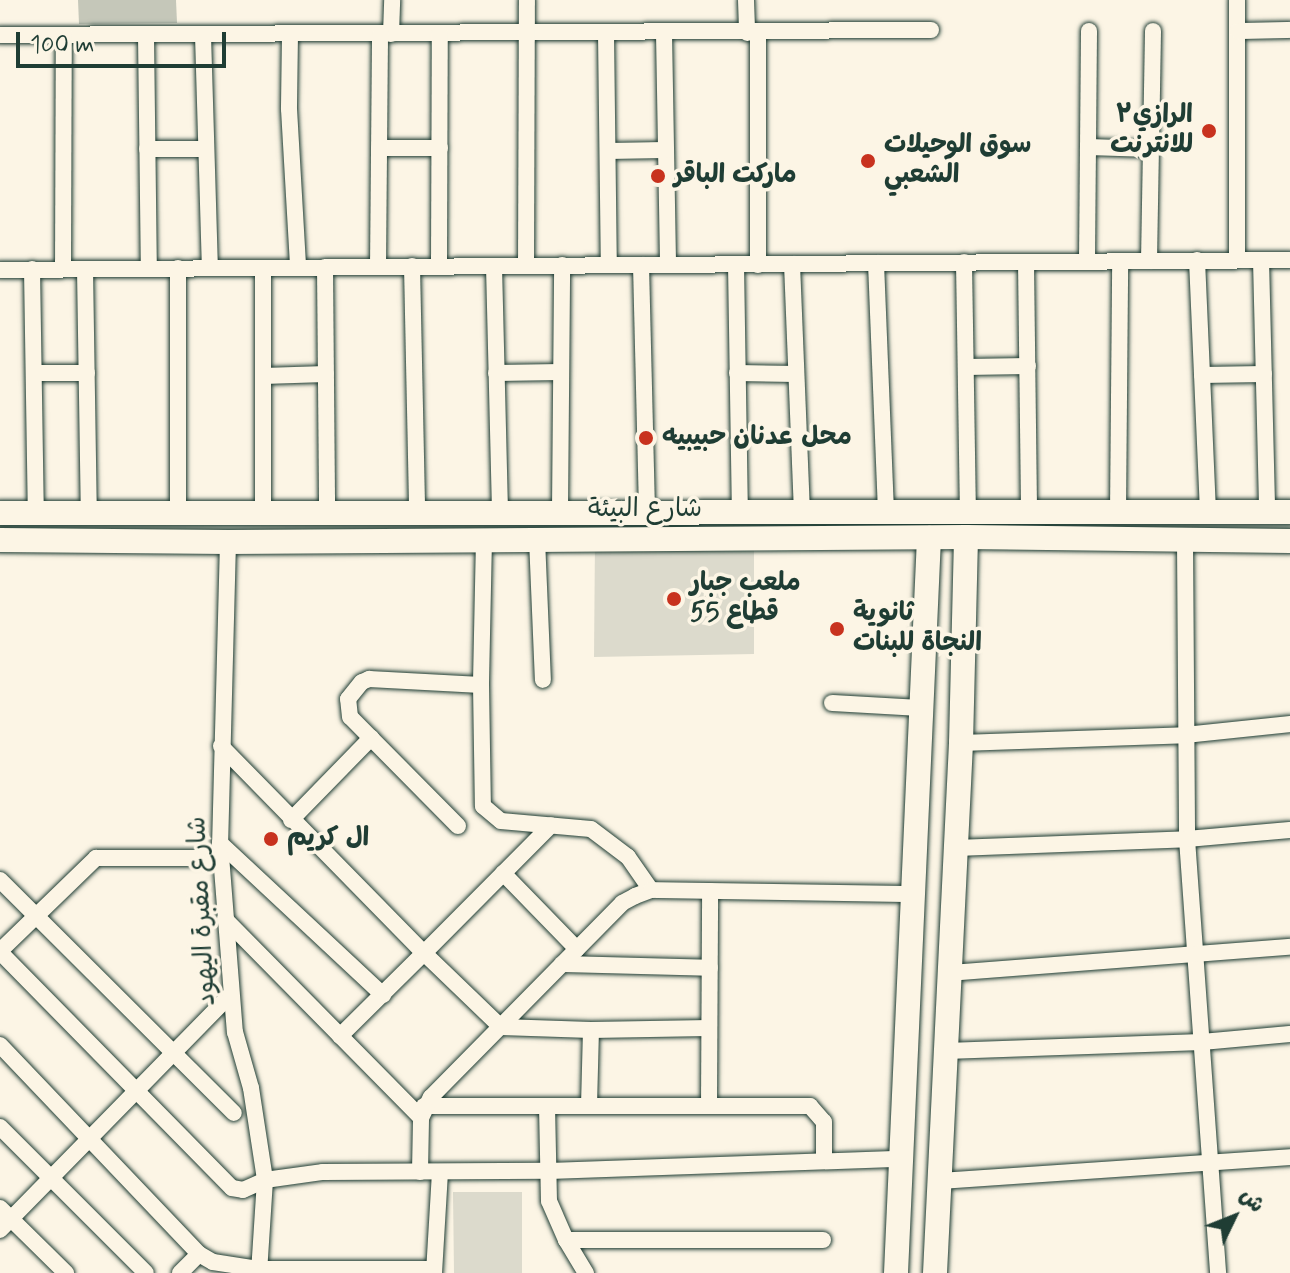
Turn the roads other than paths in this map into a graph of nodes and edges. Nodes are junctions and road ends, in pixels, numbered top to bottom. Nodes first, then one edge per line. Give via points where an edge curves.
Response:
1 (392, 0) edge
2 (527, 0) edge
3 (746, 0) edge
4 (1237, 0) edge
5 (931, 30) dead end
6 (1290, 30) edge
7 (1089, 31) dead end
8 (1153, 31) dead end
9 (1238, 31) junction
10 (527, 33) junction
11 (606, 33) junction
12 (664, 33) junction
13 (752, 33) junction
14 (290, 34) junction
15 (386, 34) junction
16 (440, 34) junction
17 (0, 35) edge
18 (64, 35) junction
19 (146, 35) junction
20 (203, 35) junction
21 (1088, 147) junction
22 (379, 148) junction
23 (440, 148) junction
24 (147, 149) junction
25 (206, 149) junction
26 (1151, 149) junction
27 (666, 150) junction
28 (608, 151) junction
29 (1197, 260) junction
30 (1237, 260) junction
31 (1261, 260) junction
32 (1290, 260) edge
33 (1087, 261) junction
34 (1120, 261) junction
35 (1149, 261) junction
36 (964, 262) junction
37 (1026, 262) junction
38 (876, 263) junction
39 (736, 264) junction
40 (792, 264) junction
41 (562, 265) junction
42 (609, 265) junction
43 (641, 265) junction
44 (668, 265) junction
45 (758, 265) junction
46 (412, 266) junction
47 (439, 266) junction
48 (494, 266) junction
49 (526, 266) junction
50 (298, 267) junction
51 (325, 267) junction
52 (378, 267) junction
53 (178, 268) junction
54 (210, 268) junction
55 (263, 268) junction
56 (32, 269) junction
57 (63, 269) junction
58 (85, 269) junction
59 (149, 269) junction
60 (0, 270) edge
61 (1028, 366) junction
62 (966, 367) junction
63 (561, 372) junction
64 (34, 373) junction
65 (87, 373) junction
66 (496, 373) junction
67 (737, 373) junction
68 (326, 374) junction
69 (796, 374) junction
70 (1264, 374) junction
71 (1202, 375) junction
72 (263, 376) junction
73 (500, 511) junction
74 (560, 511) junction
75 (647, 511) junction
76 (89, 512) junction
77 (178, 512) junction
78 (263, 512) junction
79 (327, 512) junction
80 (406, 512) junction
81 (740, 512) junction
82 (802, 512) junction
83 (886, 512) junction
84 (968, 512) junction
85 (1029, 512) junction
86 (1118, 512) junction
87 (1208, 512) junction
88 (1278, 512) edge
89 (0, 513) edge
90 (36, 513) junction
91 (966, 537) junction
92 (929, 538) junction
93 (396, 539) junction
94 (484, 539) junction
95 (537, 539) junction
96 (0, 540) edge
97 (1185, 541) junction
98 (1290, 541) edge
99 (228, 542) junction
100 (543, 680) dead end
101 (481, 685) junction
102 (832, 703) dead end
103 (921, 708) junction
104 (1290, 724) edge
105 (1185, 735) junction
106 (371, 738) junction
107 (961, 743) junction
108 (221, 746) junction
109 (291, 820) junction
110 (551, 825) junction
111 (458, 826) dead end
112 (1290, 830) edge
113 (1187, 839) junction
114 (956, 848) junction
115 (220, 850) junction
116 (503, 873) junction
117 (0, 880) edge
118 (651, 890) junction
119 (710, 891) junction
120 (913, 894) junction
121 (35, 916) junction
122 (225, 919) junction
123 (1290, 947) edge
124 (577, 949) junction
125 (0, 952) edge
126 (424, 953) junction
127 (1195, 955) junction
128 (562, 964) junction
129 (710, 968) junction
130 (949, 973) junction
131 (231, 994) junction
132 (383, 995) junction
133 (501, 1027) junction
134 (709, 1028) junction
135 (591, 1030) junction
136 (1290, 1034) edge
137 (340, 1036) junction
138 (1202, 1042) junction
139 (0, 1045) edge
140 (946, 1051) junction
141 (174, 1054) junction
142 (138, 1091) junction
143 (547, 1106) junction
144 (589, 1106) junction
145 (709, 1106) junction
146 (422, 1112) junction
147 (234, 1113) dead end
148 (0, 1127) edge
149 (92, 1138) junction
150 (1290, 1157) edge
151 (901, 1159) junction
152 (824, 1161) junction
153 (1210, 1163) junction
154 (549, 1171) junction
155 (420, 1172) junction
156 (440, 1172) junction
157 (51, 1179) junction
158 (265, 1180) junction
159 (940, 1181) junction
160 (4, 1219) edge
161 (566, 1240) junction
162 (823, 1240) dead end
163 (199, 1254) junction
164 (259, 1271) edge
165 (324, 1271) edge
166 (434, 1271) edge
167 (66, 1273) edge
168 (146, 1273) edge
169 (180, 1273) edge
170 (586, 1273) edge
171 (896, 1273) edge
172 (935, 1273) edge
173 (1218, 1273) edge

1 - 15 street
2 - 10 street
3 - 13 street
4 - 9 street
5 - 13 street
6 - 9 street
7 - 21 street
8 - 26 street
9 - 30 street
10 - 11 street
10 - 16 street
10 - 49 street
11 - 12 street
11 - 28 street
12 - 13 street
12 - 27 street
13 - 45 street
14 - 15 street
14 - 20 street
14 - 50 street
15 - 16 street
15 - 22 street
16 - 23 street
17 - 18 street
18 - 19 street
18 - 57 street
19 - 20 street
19 - 24 street
20 - 25 street
21 - 26 street
21 - 33 street
22 - 23 street
22 - 52 street
23 - 47 street
24 - 25 street
24 - 59 street
25 - 54 street
26 - 35 street
27 - 28 street
27 - 44 street
28 - 42 street
29 - 30 street
29 - 35 street
29 - 71 street
30 - 31 street
31 - 32 street
31 - 70 street
33 - 34 street
33 - 37 street
34 - 35 street
34 - 86 street
36 - 37 street
36 - 38 street
36 - 62 street
37 - 61 street
38 - 40 street
38 - 83 street
39 - 44 street
39 - 45 street
39 - 67 street
40 - 45 street
40 - 69 street
41 - 42 street
41 - 49 street
41 - 63 street
42 - 43 street
43 - 44 street
43 - 75 street
46 - 47 street
46 - 52 street
46 - 80 street
47 - 48 street
48 - 49 street
48 - 66 street
50 - 51 street
50 - 55 street
51 - 52 street
51 - 68 street
53 - 54 street
53 - 59 street
53 - 77 street
54 - 55 street
55 - 72 street
56 - 57 street
56 - 60 street
56 - 64 street
57 - 58 street
58 - 59 street
58 - 65 street
61 - 62 street
61 - 85 street
62 - 84 street
63 - 66 street
63 - 74 street
64 - 65 street
64 - 90 street
65 - 76 street
66 - 73 street
67 - 69 street
67 - 81 street
68 - 72 street
68 - 79 street
69 - 82 street
70 - 71 street
70 - 88 street
71 - 87 street
72 - 78 street
73 - 74 street, شارع البيئة
73 - 80 street, شارع البيئة
74 - 75 street, شارع البيئة
75 - 81 street, شارع البيئة
76 - 77 street, شارع البيئة
76 - 90 street, شارع البيئة
77 - 78 street, شارع البيئة
78 - 79 street, شارع البيئة
79 - 80 street, شارع البيئة
80 - 93 street
81 - 82 street, شارع البيئة
82 - 83 street, شارع البيئة
83 - 84 street, شارع البيئة
84 - 85 street, شارع البيئة
85 - 86 street, شارع البيئة
86 - 87 street, شارع البيئة
87 - 88 street, شارع البيئة
89 - 90 street, شارع البيئة
91 - 92 street, شارع البيئة
91 - 97 street, شارع البيئة
91 - 107 street
92 - 95 street, شارع البيئة
92 - 103 street
93 - 94 street, شارع البيئة
93 - 99 street, شارع البيئة
94 - 95 street, شارع البيئة
94 - 101 street
95 - 100 street
96 - 99 street, شارع البيئة
97 - 98 street, شارع البيئة
97 - 105 street
99 - 108 street, شارع مقبرة اليهود
101 - 106 street via 362,682 347,707
101 - 110 street via 483,806 501,821
102 - 103 street
103 - 120 street
104 - 105 street
105 - 107 street
105 - 113 street
106 - 109 street
106 - 111 street
107 - 114 street
108 - 109 street
108 - 115 street, شارع مقبرة اليهود
109 - 126 street
110 - 116 street
110 - 118 street via 591,829 628,857
112 - 113 street
113 - 114 street
113 - 127 street
114 - 130 street
115 - 121 street via 96,858
115 - 122 street, شارع مقبرة اليهود
115 - 132 street
116 - 124 street
116 - 126 street
117 - 121 street
118 - 119 street
118 - 124 street via 622,903
119 - 120 street
119 - 129 street
120 - 151 street
121 - 125 street
121 - 141 street
122 - 131 street, شارع مقبرة اليهود
122 - 137 street
123 - 127 street
124 - 128 street
125 - 142 street
126 - 132 street
126 - 133 street
127 - 130 street
127 - 138 street
128 - 129 street
128 - 133 street
129 - 134 street
130 - 140 street
131 - 141 street
131 - 158 street, شارع مقبرة اليهود
132 - 137 street
133 - 135 street
133 - 146 street
134 - 135 street
134 - 145 street
135 - 144 street
136 - 138 street
137 - 146 street
138 - 140 street
138 - 153 street
139 - 149 street
140 - 159 street
141 - 142 street
141 - 147 street
142 - 149 street
142 - 158 street via 224,1184 243,1190
143 - 144 street
143 - 146 street
143 - 154 street
144 - 145 street
145 - 152 street via 810,1106 824,1122
146 - 155 street
148 - 157 street
149 - 157 street
149 - 163 street
150 - 153 street
151 - 152 street
151 - 171 street
152 - 154 street
153 - 159 street
153 - 173 street
154 - 156 street
154 - 161 street via 549,1201
155 - 156 street
155 - 158 street via 323,1172
156 - 166 street
157 - 160 street
157 - 168 street
158 - 164 street, شارع مقبرة اليهود
159 - 172 street
160 - 167 street
161 - 162 street
161 - 170 street
163 - 164 street
163 - 169 street
164 - 165 street
165 - 166 street

